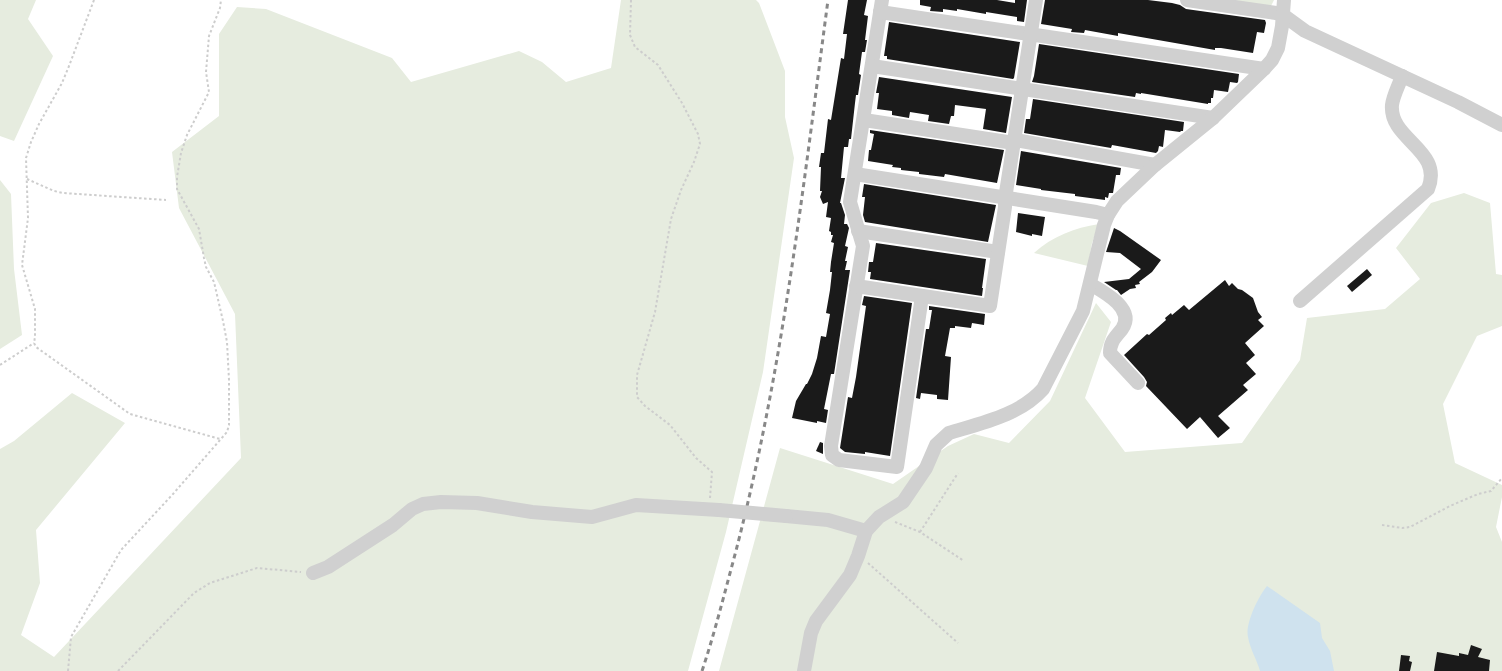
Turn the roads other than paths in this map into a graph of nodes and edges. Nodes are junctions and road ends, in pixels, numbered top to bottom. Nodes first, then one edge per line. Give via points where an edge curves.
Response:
1 (1036, 0) edge
2 (1186, 0) edge
3 (1284, 0) edge
4 (881, 6) edge
5 (1283, 16) junction
6 (1030, 34) junction
7 (872, 66) junction
8 (1264, 70) junction
9 (1402, 76) junction
10 (1022, 89) junction
11 (1213, 118) junction
12 (864, 120) junction
13 (1502, 125) edge
14 (1014, 141) junction
15 (1155, 165) junction
16 (855, 174) junction
17 (1005, 198) junction
18 (1108, 215) junction
19 (858, 231) junction
20 (998, 252) junction
21 (1090, 284) junction
22 (856, 286) junction
23 (922, 296) junction
24 (1300, 301) dead end
25 (1138, 383) dead end
26 (866, 531) junction
27 (313, 573) road end
28 (804, 671) edge

1 - 6 street
2 - 5 street
3 - 5 street
4 - 6 street
4 - 7 street
5 - 8 street via 1278,48
5 - 9 street via 1305,31
6 - 8 street
6 - 10 street
7 - 10 street
7 - 12 street
8 - 11 street
9 - 13 street
9 - 24 street via 1392,105 1393,116 1398,127 1429,162 1431,181 1428,189
10 - 11 street
10 - 14 street
11 - 15 street
12 - 14 street
12 - 16 street
14 - 15 street
14 - 17 street
15 - 18 street via 1117,201
16 - 17 street
16 - 19 street via 850,202
17 - 18 street
17 - 20 street
18 - 21 street
19 - 20 street
19 - 22 street via 863,246
20 - 23 street via 990,306
21 - 25 street via 1124,310 1123,328 1112,342 1110,352
21 - 26 street via 1083,311 1036,397 1008,413 949,433 936,445 910,494
22 - 23 street
22 - 23 street via 831,446 832,455 839,460 897,467
26 - 27 street, bridge via 828,520 714,509 636,505 592,517 477,503 441,502 423,504 412,510 328,567
26 - 28 street via 850,575 816,621

